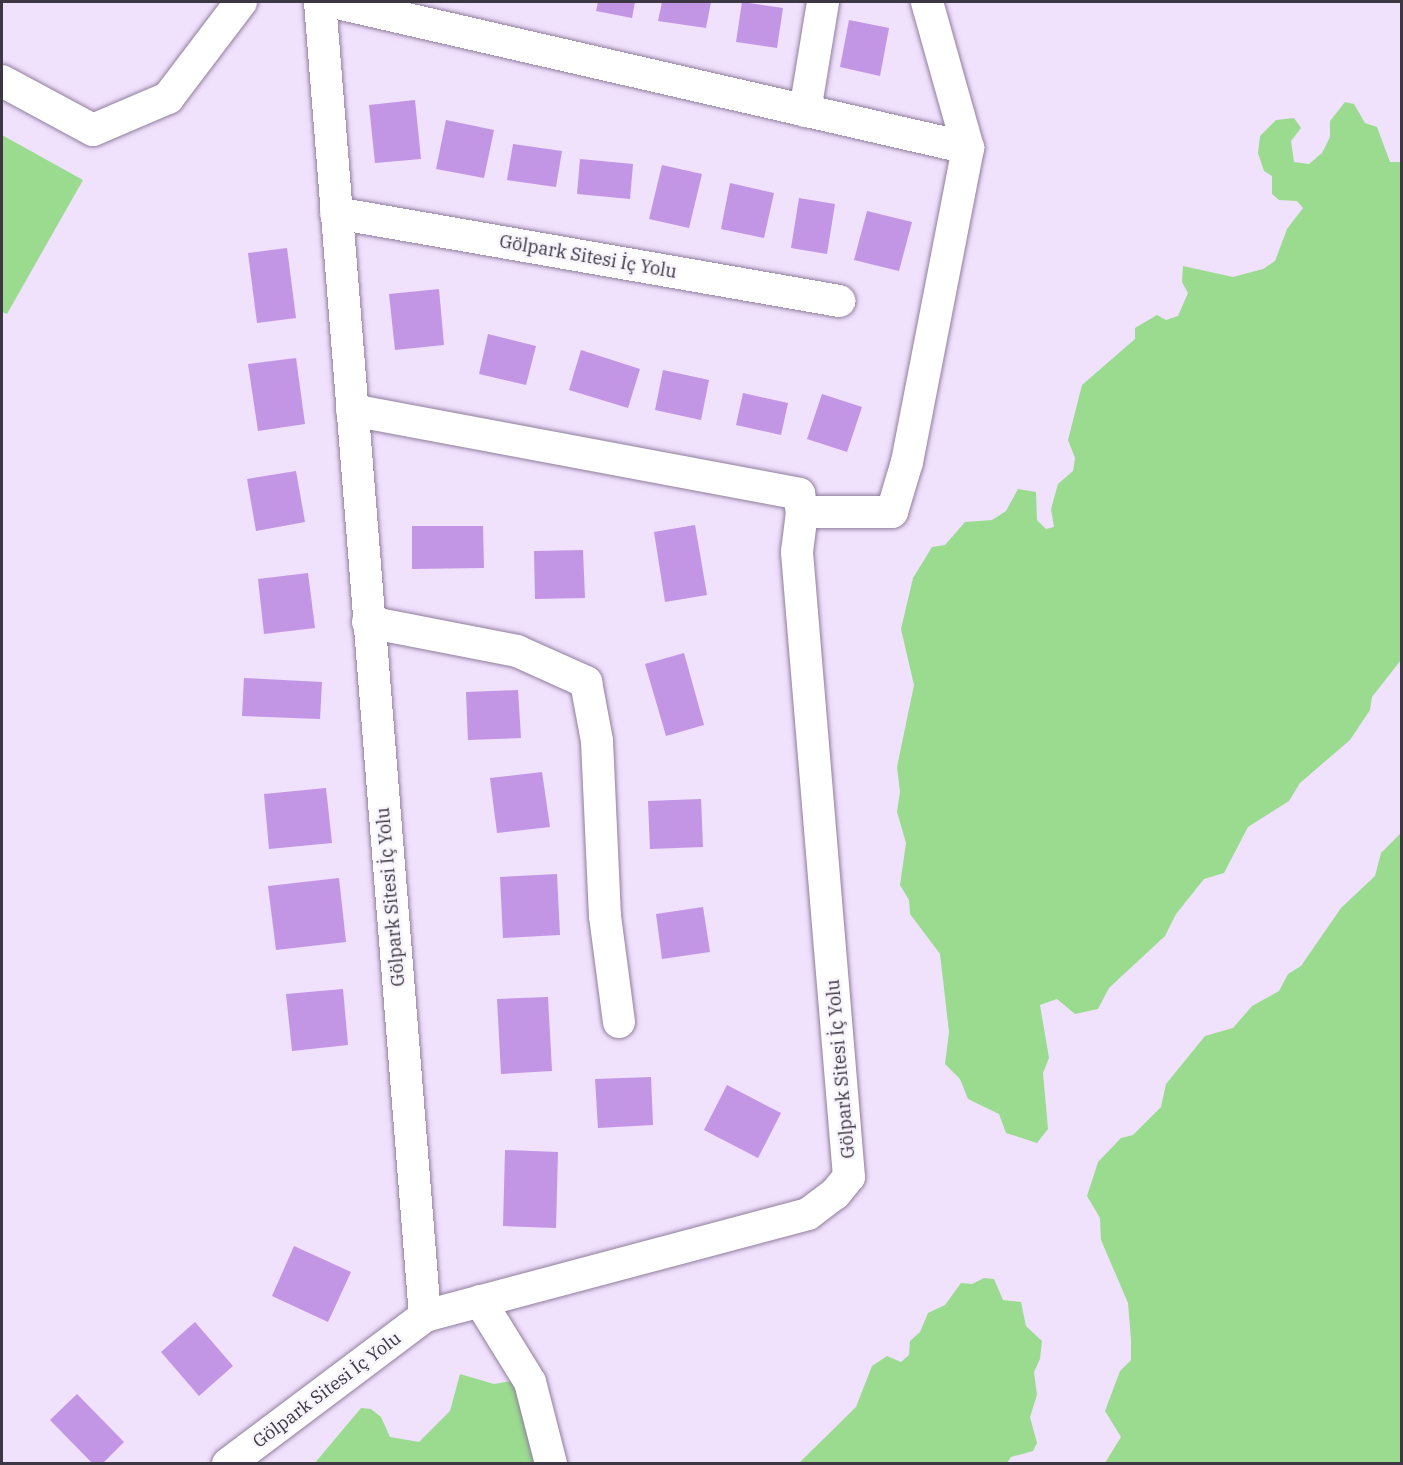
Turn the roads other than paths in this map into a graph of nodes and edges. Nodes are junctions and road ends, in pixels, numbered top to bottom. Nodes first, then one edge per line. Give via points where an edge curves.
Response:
1 (241, 2) edge
2 (320, 2) edge
3 (333, 2) edge
4 (823, 2) edge
5 (927, 2) edge
6 (2, 81) edge
7 (805, 111) junction
8 (968, 148) junction
9 (336, 213) junction
10 (840, 300) dead end
11 (352, 410) junction
12 (802, 512) junction
13 (369, 622) junction
14 (619, 1022) dead end
15 (480, 1301) junction
16 (425, 1316) junction
17 (228, 1464) edge
18 (551, 1464) edge

1 - 6 street via 168,98 93,130
2 - 9 street, Gölpark Sitesi İç Yolu
3 - 7 street
4 - 7 street
5 - 8 street
7 - 8 street
8 - 12 street via 907,462 892,512
9 - 10 street, Gölpark Sitesi İç Yolu
9 - 11 street, Gölpark Sitesi İç Yolu
11 - 12 street via 799,494
11 - 13 street, Gölpark Sitesi İç Yolu
12 - 15 street, Gölpark Sitesi İç Yolu via 797,552 849,1177 835,1194 808,1214
13 - 14 street via 518,651 586,682 597,741 604,916
13 - 16 street, Gölpark Sitesi İç Yolu
15 - 16 street, Gölpark Sitesi İç Yolu
15 - 18 street via 530,1382
16 - 17 street, Gölpark Sitesi İç Yolu

